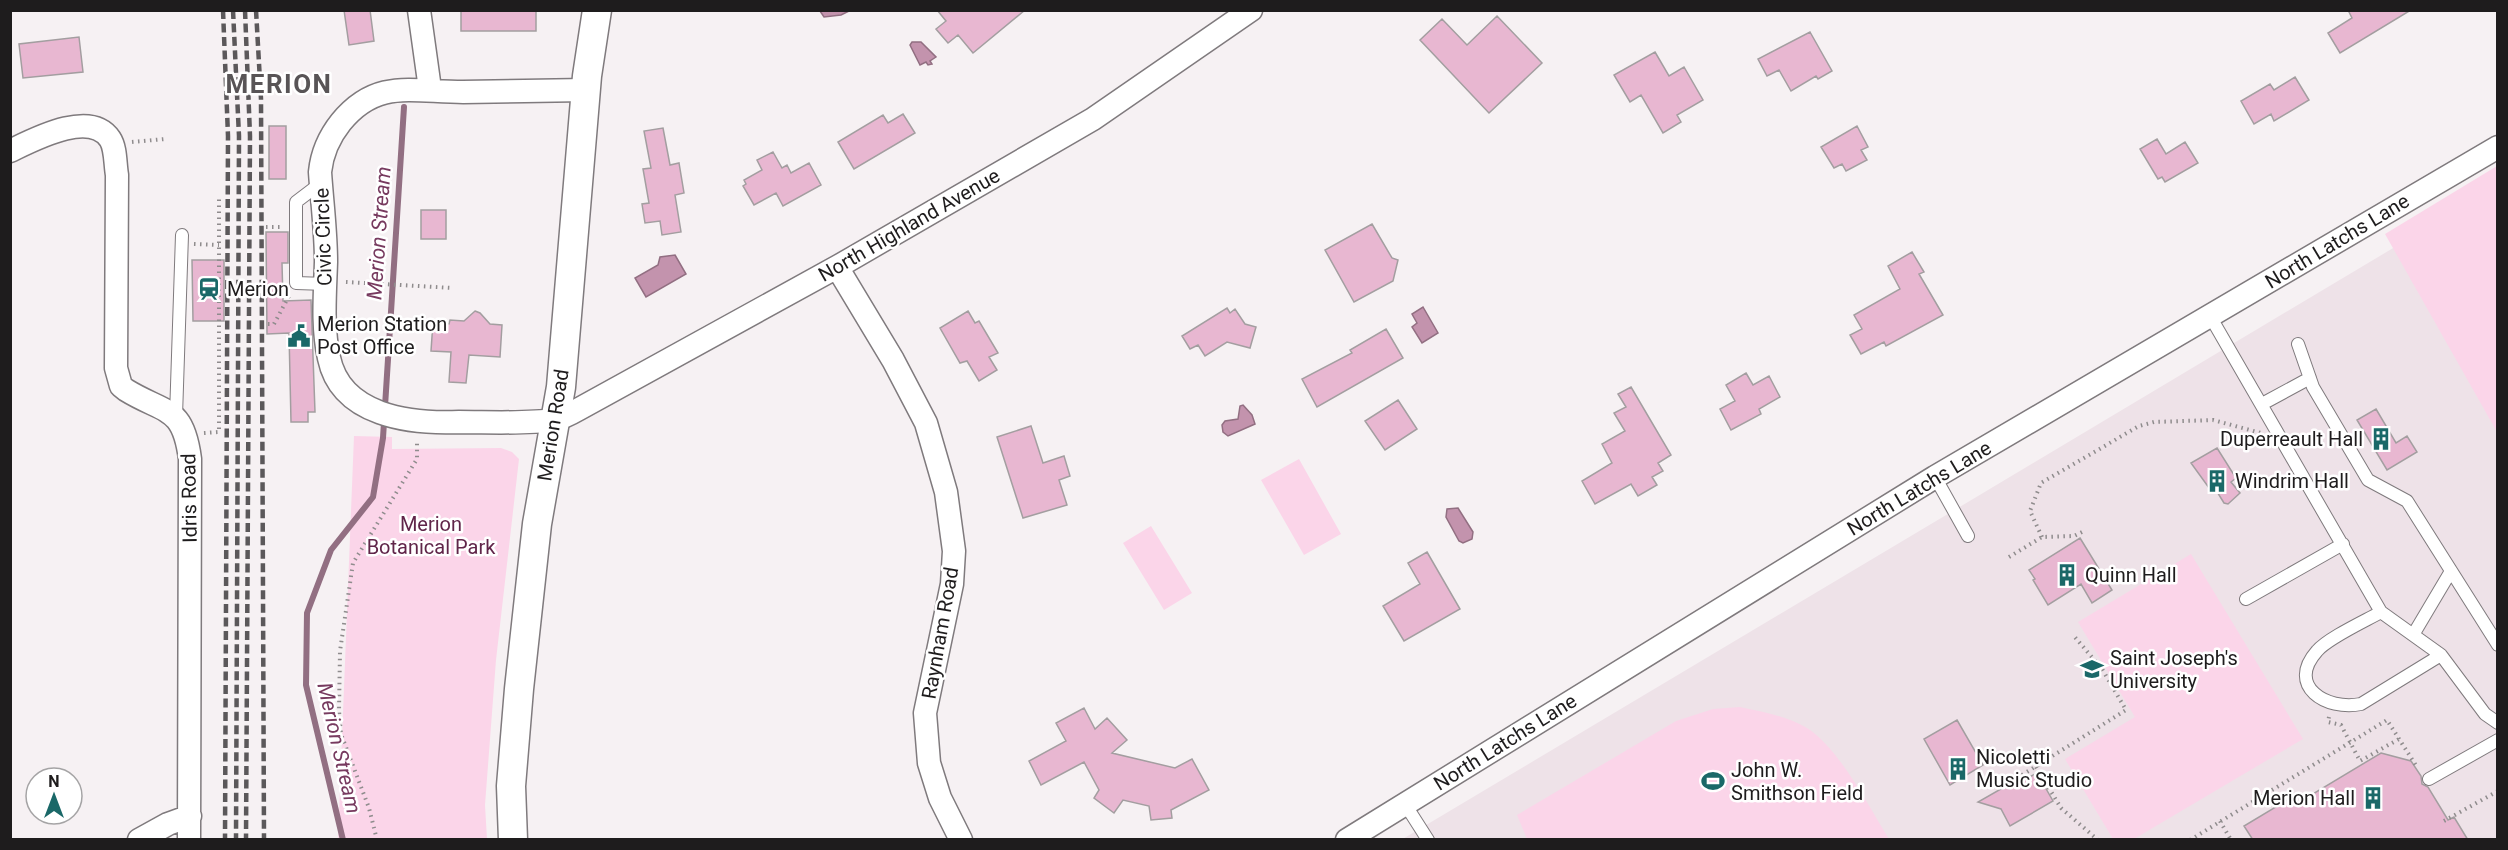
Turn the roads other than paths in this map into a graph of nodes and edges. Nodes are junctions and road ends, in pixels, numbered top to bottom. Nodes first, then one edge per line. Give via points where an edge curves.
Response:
1 (419, 10) edge
2 (597, 10) edge
3 (1251, 10) edge
4 (430, 89) junction
5 (586, 90) junction
6 (2498, 147) edge
7 (10, 151) edge
8 (321, 183) junction
9 (182, 240) road end
10 (837, 267) junction
11 (326, 282) junction
12 (2210, 316) junction
13 (2298, 344) dead end
14 (2310, 378) junction
15 (2262, 404) junction
16 (556, 420) junction
17 (181, 425) junction
18 (1935, 477) junction
19 (1968, 536) dead end
20 (2343, 544) junction
21 (2451, 571) junction
22 (2246, 599) dead end
23 (2381, 612) junction
24 (2413, 635) junction
25 (2498, 645) edge
26 (2441, 655) junction
27 (2498, 723) edge
28 (2498, 740) edge
29 (2429, 779) dead end
30 (1405, 804) junction
31 (190, 816) junction
32 (139, 840) edge
33 (189, 840) edge
34 (513, 840) edge
35 (961, 840) edge
36 (1347, 840) edge
37 (1428, 840) edge

1 - 4 street
2 - 5 street, Merion Road
3 - 10 street, North Highland Avenue via 1093,119
4 - 5 street, Civic Circle
4 - 8 street, Civic Circle via 399,89 354,107 330,136 322,159
5 - 16 street, Merion Road
6 - 12 street, North Latchs Lane
7 - 17 street via 56,130 81,127 97,129 111,140 117,175 116,368 121,386 168,410
8 - 11 street, Civic Circle
8 - 11 lane via 296,201 296,284
9 - 17 lane
10 - 16 street, North Highland Avenue
10 - 35 street, Raynham Road via 926,423 946,492 954,550 952,584 925,713 929,763 940,798
11 - 16 street, Civic Circle via 328,357 346,392 364,407 435,423
12 - 15 lane
12 - 18 street, North Latchs Lane
13 - 14 lane
14 - 15 lane
14 - 21 lane via 2368,480 2407,501
15 - 20 lane
16 - 34 street, Merion Road via 537,524 519,689 511,786
17 - 31 street, Idris Road via 190,459
18 - 19 lane
18 - 30 street, North Latchs Lane
20 - 22 lane
20 - 23 lane
21 - 24 lane
21 - 25 lane
23 - 24 lane
23 - 26 lane via 2318,650 2308,665 2307,678 2320,699 2346,707 2361,704
24 - 26 lane
26 - 27 lane via 2486,714
28 - 29 lane
30 - 36 street, North Latchs Lane
30 - 37 lane
31 - 32 street
31 - 33 street, Idris Road

